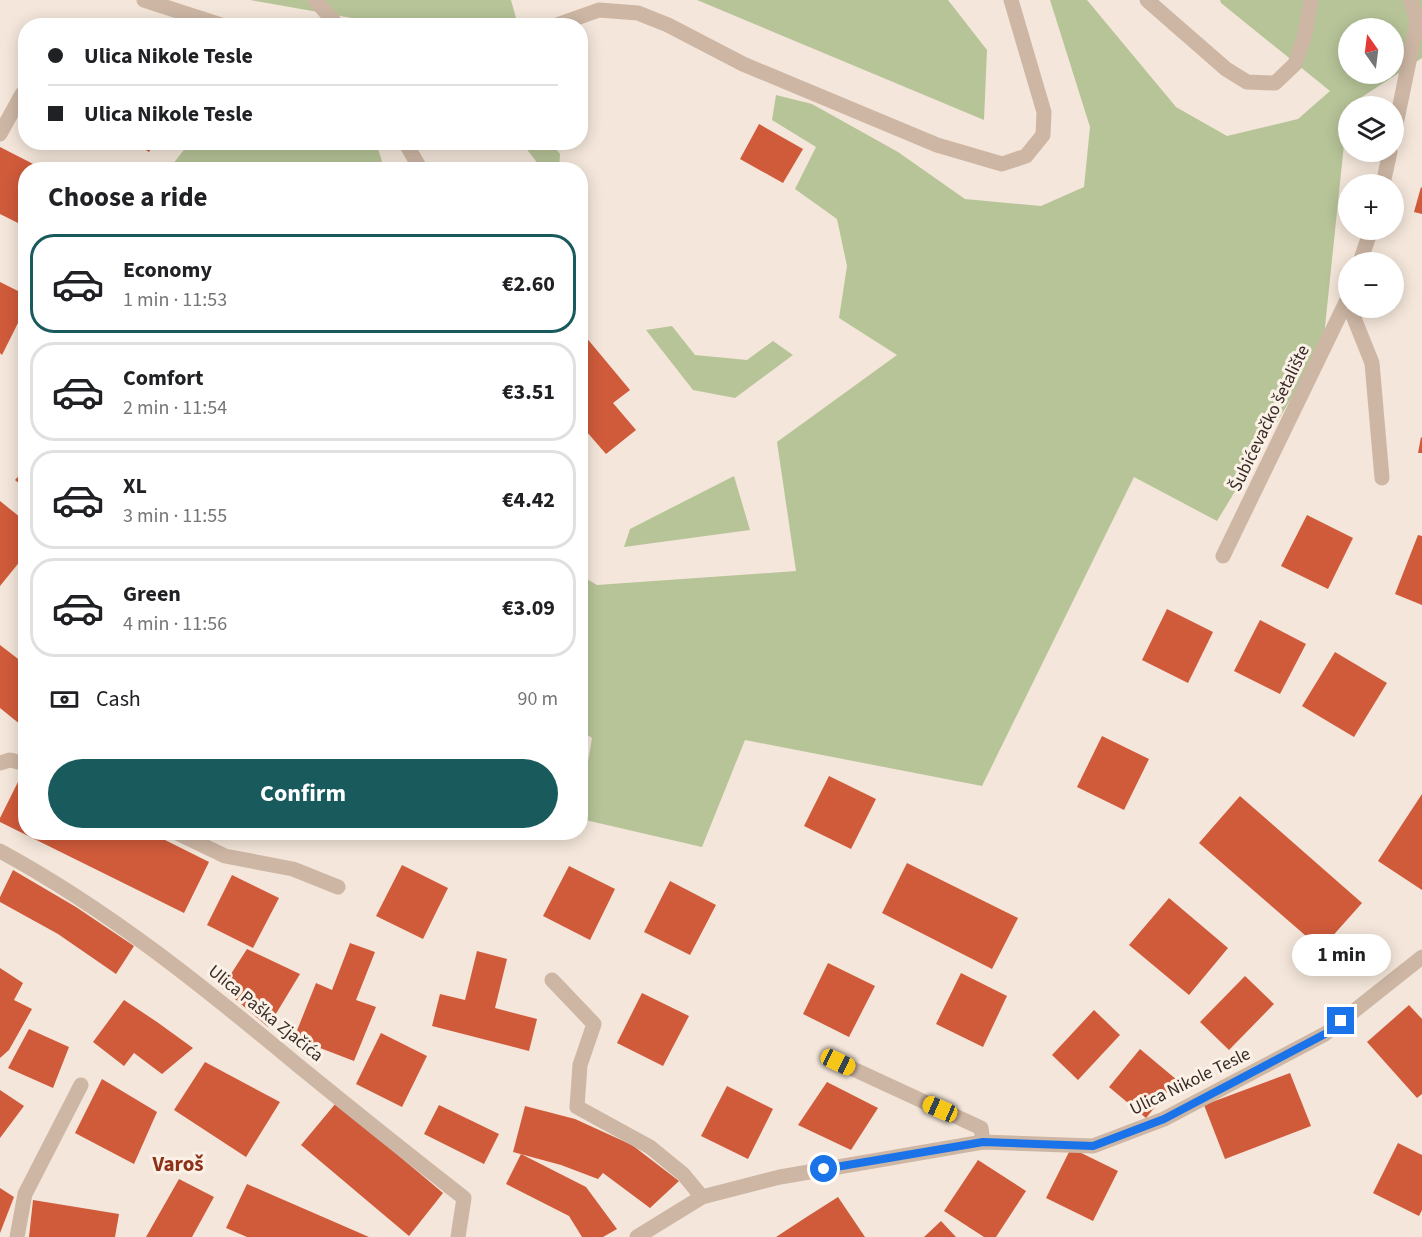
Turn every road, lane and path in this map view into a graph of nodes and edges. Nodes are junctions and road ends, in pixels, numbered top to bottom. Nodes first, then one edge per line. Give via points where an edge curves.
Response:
1 (144, 0) edge
2 (315, 0) edge
3 (1011, 0) edge
4 (1147, 0) edge
5 (1311, 0) edge
6 (1411, 0) edge
7 (199, 18) edge
8 (331, 18) edge
9 (576, 18) edge
10 (1402, 96) edge
11 (18, 101) edge
12 (0, 134) edge
13 (1341, 318) edge
14 (1355, 318) edge
15 (1382, 478) dead end
16 (1224, 556) dead end
17 (18, 762) edge
18 (0, 763) edge
19 (192, 840) edge
20 (0, 851) edge
21 (338, 887) dead end
22 (1422, 957) edge
23 (552, 980) dead end
24 (838, 1062) dead end
25 (81, 1085) dead end
26 (983, 1142) junction
27 (702, 1197) junction
28 (17, 1237) edge
29 (458, 1237) edge
30 (637, 1237) edge

1 - 7 street
2 - 8 street
3 - 9 street via 1044,112 1043,135 1026,156 1002,164 937,145 743,64 638,13 599,10
4 - 5 street via 1246,82 1275,83 1295,64
6 - 10 street via 1417,23
11 - 12 street
13 - 16 street, Šubićevačko šetalište
14 - 15 street via 1372,363
17 - 18 street
19 - 21 street via 225,856 293,869
20 - 29 street, Ulica Paška Zjačića via 132,933 464,1198
22 - 26 street, Ulica Nikole Tesle via 1325,1034 1164,1119 1093,1146
23 - 27 street via 594,1024 580,1065 577,1107 650,1147
24 - 26 street via 981,1128
25 - 28 street via 25,1194
26 - 27 street, Ulica Nikole Tesle via 780,1177
27 - 30 street, Ulica Nikole Tesle

